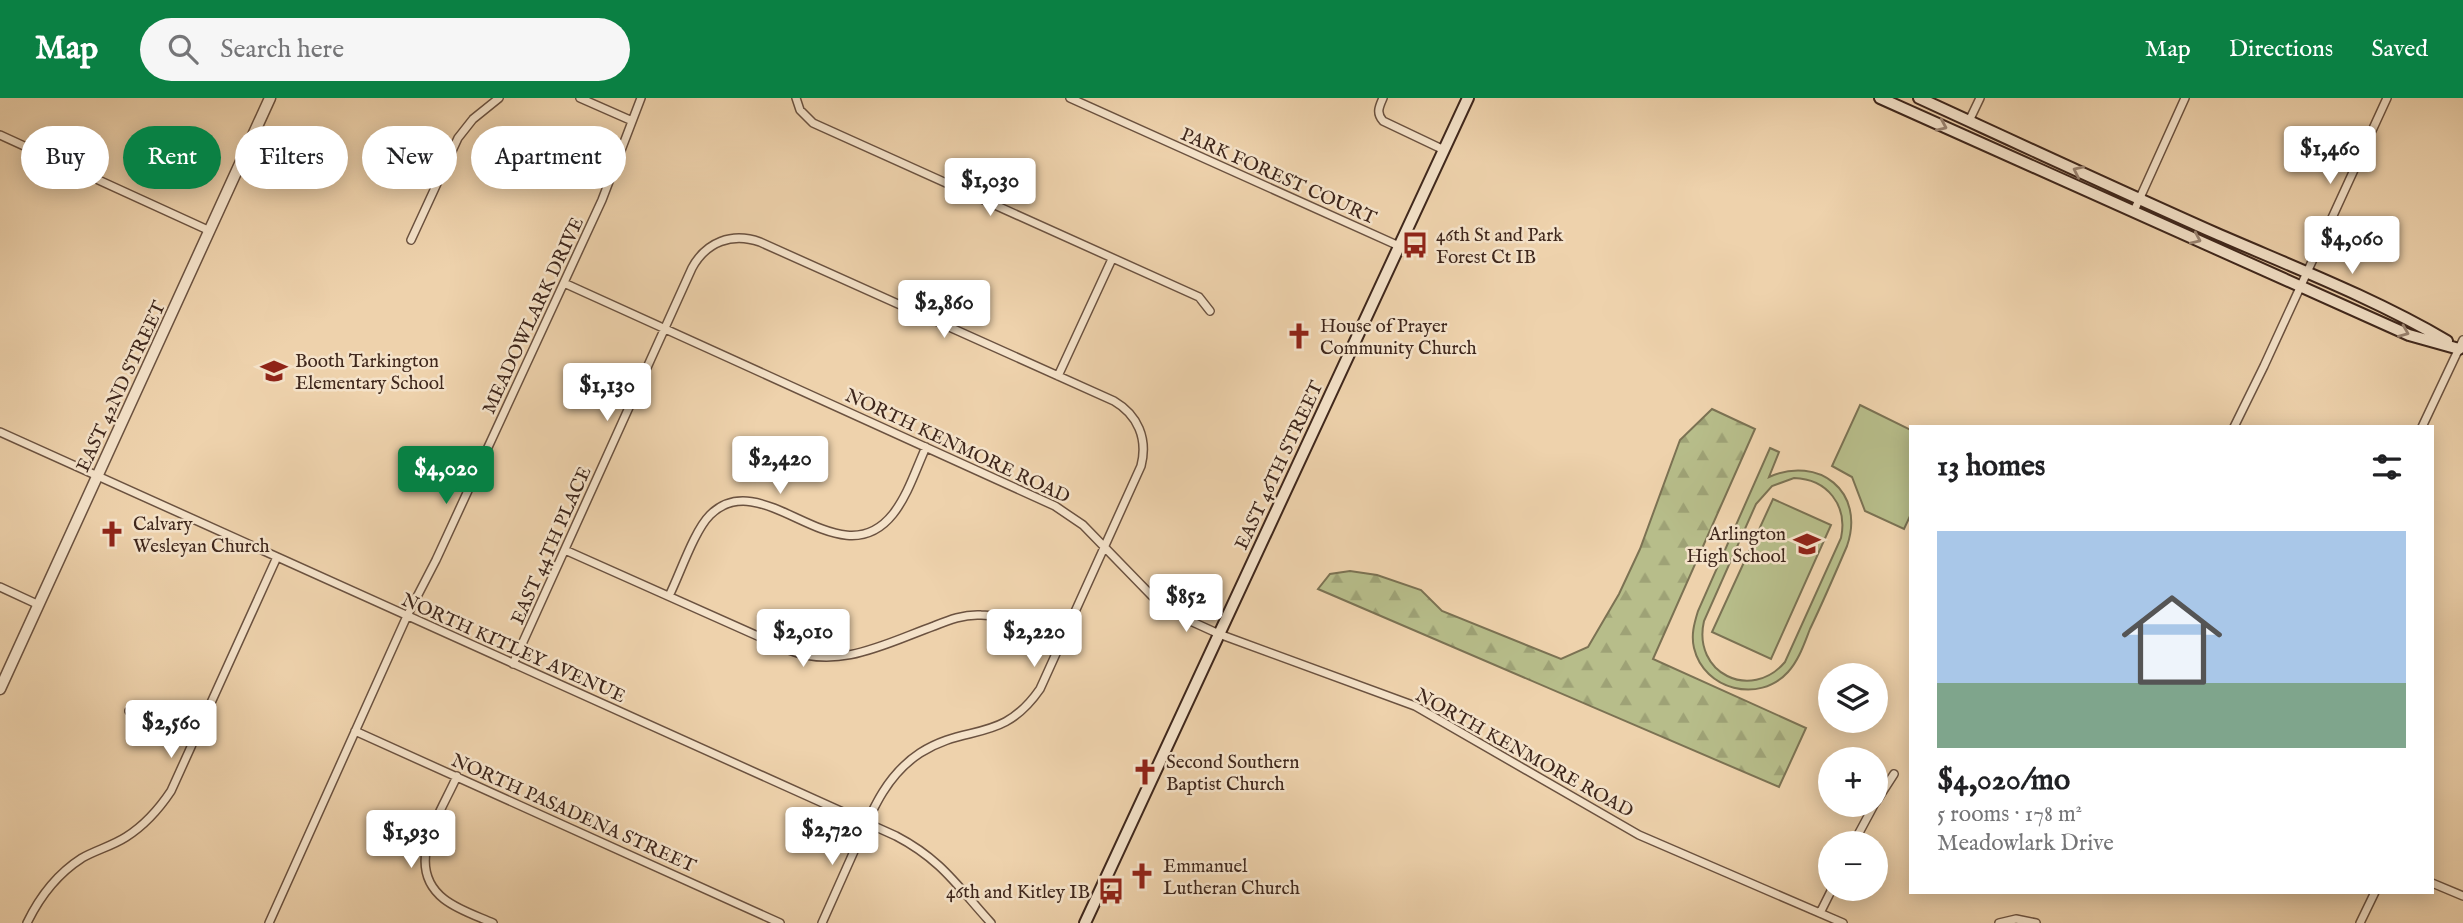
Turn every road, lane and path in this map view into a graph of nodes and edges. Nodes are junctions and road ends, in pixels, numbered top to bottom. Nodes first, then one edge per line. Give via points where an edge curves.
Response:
1 (270, 98) edge
2 (499, 98) edge
3 (580, 98) edge
4 (641, 98) edge
5 (1070, 98) edge
6 (1382, 98) edge
7 (1468, 98) edge
8 (1880, 98) edge
9 (1919, 98) edge
10 (1980, 98) edge
11 (2185, 98) edge
12 (2387, 98) edge
13 (797, 102) edge
14 (631, 120) junction
15 (1969, 121) junction
16 (0, 135) edge
17 (1444, 150) junction
18 (2140, 200) junction
19 (2134, 211) junction
20 (211, 230) junction
21 (411, 240) dead end
22 (1399, 246) junction
23 (1112, 258) junction
24 (2306, 271) junction
25 (564, 282) junction
26 (2299, 285) junction
27 (1210, 311) dead end
28 (664, 328) junction
29 (2462, 346) edge
30 (1058, 376) junction
31 (2235, 425) edge
32 (2423, 425) edge
33 (0, 432) edge
34 (926, 447) junction
35 (97, 476) junction
36 (1104, 547) junction
37 (565, 550) junction
38 (277, 557) junction
39 (0, 587) edge
40 (669, 596) junction
41 (39, 605) junction
42 (407, 616) junction
43 (1219, 634) junction
44 (1062, 643) junction
45 (513, 664) junction
46 (0, 689) edge
47 (129, 711) dead end
48 (355, 731) junction
49 (194, 742) junction
50 (1894, 774) dead end
51 (457, 776) junction
52 (1888, 783) edge
53 (867, 823) junction
54 (2434, 884) edge
55 (2374, 894) edge
56 (2463, 896) edge
57 (1826, 901) edge
58 (1821, 913) junction
59 (27, 923) edge
60 (269, 923) edge
61 (493, 923) edge
62 (780, 923) edge
63 (822, 923) edge
64 (991, 923) edge
65 (1085, 923) edge
66 (1843, 923) edge
67 (1999, 923) edge
68 (2036, 923) edge
69 (2360, 923) edge

1 - 20 street, EAST 42ND STREET
2 - 21 street via 458,138
3 - 14 street
4 - 14 street, MEADOWLARK DRIVE
5 - 22 street, PARK FOREST COURT
6 - 17 street via 1378,108 1383,121
7 - 17 main road, EAST 46TH STREET
8 -> 19 main road
9 - 15 main road
10 - 15 street
11 - 18 street
12 - 24 street
13 - 23 street via 813,123
14 - 25 street, MEADOWLARK DRIVE via 602,200
18 -> 15 main road
16 - 20 street
17 - 22 main road, EAST 46TH STREET
18 - 19 street
18 - 24 main road
19 -> 26 main road
20 - 35 street, EAST 42ND STREET
22 - 43 main road, EAST 46TH STREET
23 - 27 street via 1199,297
23 - 30 street
24 - 26 street
24 - 29 main road
25 - 28 street, NORTH KENMORE ROAD
25 - 42 street, MEADOWLARK DRIVE
26 -> 29 main road via 2409,335
26 - 31 street
28 - 30 street, EAST 44TH PLACE via 700,255 724,240 745,238
28 - 34 street, NORTH KENMORE ROAD
28 - 37 street, EAST 44TH PLACE
29 - 32 street
30 - 36 street via 1121,405 1138,425 1144,444 1141,466
33 - 35 street, NORTH KITLEY AVENUE
34 - 36 street, NORTH KENMORE ROAD via 1063,510
34 - 40 street via 900,505 887,521 869,532 836,534 752,501 720,507 702,525
35 - 38 street, NORTH KITLEY AVENUE
35 - 41 street, EAST 42ND STREET
36 - 43 street, NORTH KENMORE ROAD via 1165,606
36 - 44 street
37 - 40 street
37 - 45 street, EAST 44TH PLACE
38 - 42 street, NORTH KITLEY AVENUE
38 - 49 street
39 - 41 street
40 - 44 street via 789,650 822,658 859,653 971,615 1004,618
41 - 46 street, EAST 42ND STREET
42 - 45 street, NORTH KITLEY AVENUE
42 - 48 street, MEADOWLARK DRIVE
43 - 58 street, NORTH KENMORE ROAD via 1416,706 1639,835
43 - 65 main road, EAST 46TH STREET
44 - 53 street via 1040,690 1022,712 1000,726 949,739 913,758 887,785
45 - 53 street, NORTH KITLEY AVENUE
47 - 49 street
48 - 51 street, NORTH PASADENA STREET
48 - 60 street, MEADOWLARK DRIVE
49 - 59 street via 159,808 125,838 63,873
50 - 52 street
51 - 61 street via 427,842 427,876 449,902
51 - 62 street, NORTH PASADENA STREET
53 - 63 street
53 - 64 street, NORTH KITLEY AVENUE via 911,844 939,864
54 - 56 street
55 - 69 street
57 - 58 street
58 - 66 street, NORTH KENMORE ROAD
67 - 68 street via 2017,919

